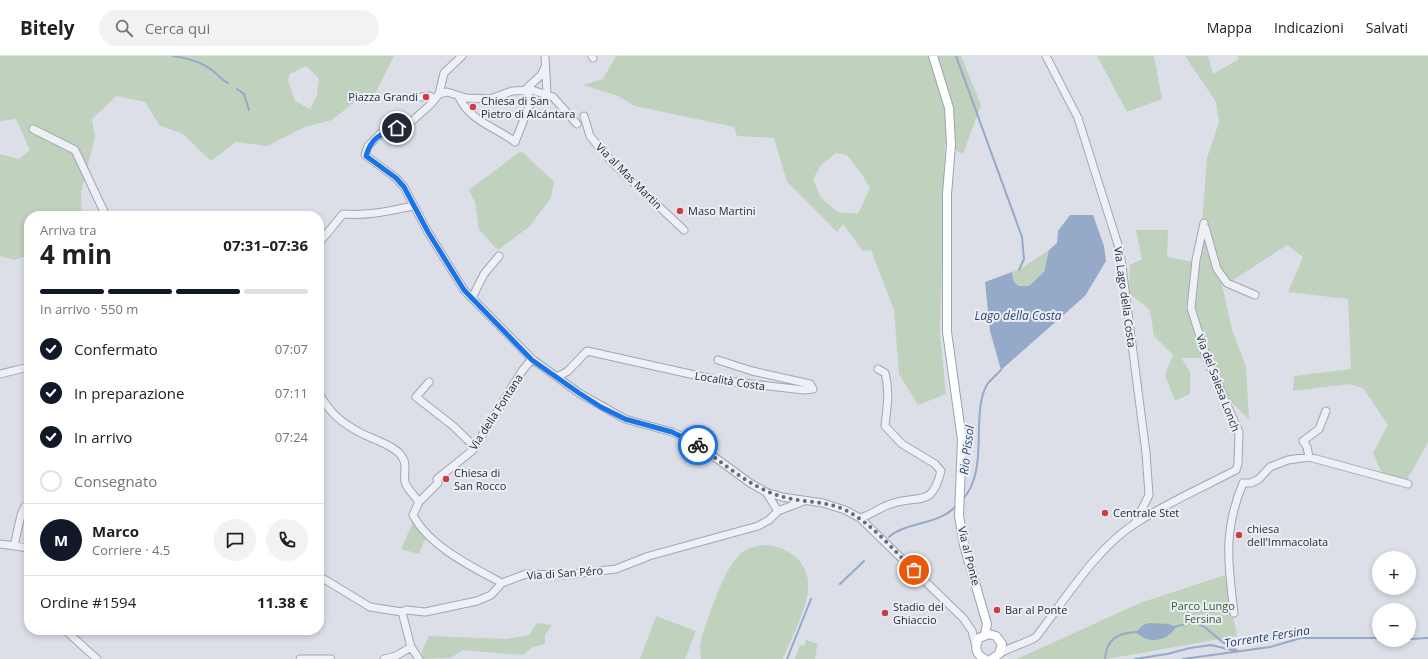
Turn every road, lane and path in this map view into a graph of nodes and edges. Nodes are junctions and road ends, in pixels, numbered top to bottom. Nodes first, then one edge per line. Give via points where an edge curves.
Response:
1 (462, 56) edge
2 (545, 56) edge
3 (933, 56) edge
4 (1046, 56) edge
5 (545, 67) junction
6 (526, 91) junction
7 (437, 96) junction
8 (547, 96) junction
9 (421, 97) dead end
10 (459, 97) junction
11 (584, 116) dead end
12 (577, 124) dead end
13 (33, 130) dead end
14 (413, 206) junction
15 (104, 211) edge
16 (684, 230) dead end
17 (324, 237) edge
18 (499, 256) dead end
19 (1255, 295) dead end
20 (472, 298) junction
21 (532, 360) junction
22 (718, 360) dead end
23 (24, 368) edge
24 (878, 369) dead end
25 (0, 374) edge
26 (557, 378) junction
27 (429, 382) dead end
28 (324, 404) edge
29 (1326, 411) dead end
30 (475, 447) junction
31 (1309, 457) junction
32 (1236, 470) junction
33 (1243, 483) junction
34 (1408, 484) dead end
35 (766, 492) junction
36 (782, 497) junction
37 (804, 501) junction
38 (420, 502) junction
39 (24, 508) edge
40 (781, 510) junction
41 (860, 518) junction
42 (1135, 523) junction
43 (0, 544) edge
44 (14, 546) junction
45 (24, 547) edge
46 (324, 579) edge
47 (502, 583) junction
48 (402, 612) junction
49 (984, 613) junction
50 (1234, 613) dead end
51 (972, 631) junction
52 (71, 635) edge
53 (984, 635) junction
54 (998, 638) junction
55 (976, 646) junction
56 (411, 647) junction
57 (1012, 647) junction
58 (996, 657) edge
59 (97, 659) edge
60 (300, 659) edge
61 (331, 659) edge
62 (384, 659) edge
63 (419, 659) edge
64 (986, 659) edge

1 - 7 street via 444,73
2 - 5 street
3 - 49 main road, Via al Ponte via 949,108 951,145 947,194 947,332 962,440 959,516 964,545
4 - 42 street, Via Lago della Costa via 1078,118 1120,251 1149,495
5 - 6 street
5 - 8 street
6 - 8 street via 532,90
6 - 10 street via 512,91 490,99
6 - 10 street via 530,104 515,142 472,116
7 - 9 street
7 - 10 street via 454,93
7 - 14 street via 430,106 412,121 380,134 368,146 366,156 396,178 404,187
8 - 12 street via 558,102
11 - 16 street, Via al Mas Martin via 590,136 604,153
13 - 15 street via 76,150
14 - 17 street via 381,213 343,214
14 - 20 street via 464,290
18 - 20 street via 484,274
19 - 32 street, Via del Salesa Lonch via 1227,283 1217,269 1204,223 1196,260 1191,308 1207,359 1239,432
20 - 21 street
21 - 26 street
21 - 30 street, Via della Fontana via 522,371
22 - 26 street, Località Costa via 752,371 810,384 813,389 796,390 717,380 587,351 568,371
23 - 25 street
24 - 41 street via 885,373 889,386 885,426 902,444 935,464 941,471 929,496 895,502
26 - 35 street via 625,419 672,432 694,442
27 - 30 street via 416,397
28 - 38 street via 349,428 391,446 399,453 406,469 405,482
29 - 31 street via 1319,429 1303,441
30 - 38 street, Via della Fontana via 437,479 436,487
31 - 33 street via 1288,460 1270,467 1259,479 1252,483
31 - 34 street
32 - 33 street
32 - 42 street
33 - 50 street via 1228,533 1227,559
35 - 36 street
35 - 40 street
36 - 37 street
36 - 40 street
37 - 40 street, Via di San Péro
37 - 41 street via 823,503
38 - 47 street, Via della Fontana via 413,515 418,523 451,555
39 - 44 street via 20,515
40 - 47 street, Via di San Péro via 758,526 649,556 616,569 563,575 526,574
41 - 51 street via 964,619
42 - 57 street via 1112,542 1087,570 1036,637
43 - 44 street
44 - 45 street
46 - 48 street via 370,607
47 - 48 street via 491,595 477,601 425,612
48 - 56 street
49 - 53 main road, Via al Ponte via 988,627
49 - 54 main road, Via al Ponte
51 - 53 street
51 - 55 street
52 - 59 street
53 - 54 main road
53 - 55 main road
54 - 57 street
54 - 58 main road via 1002,648
55 - 64 main road via 980,656
56 - 62 street via 396,656
56 - 63 street
57 - 58 street
60 - 61 street

